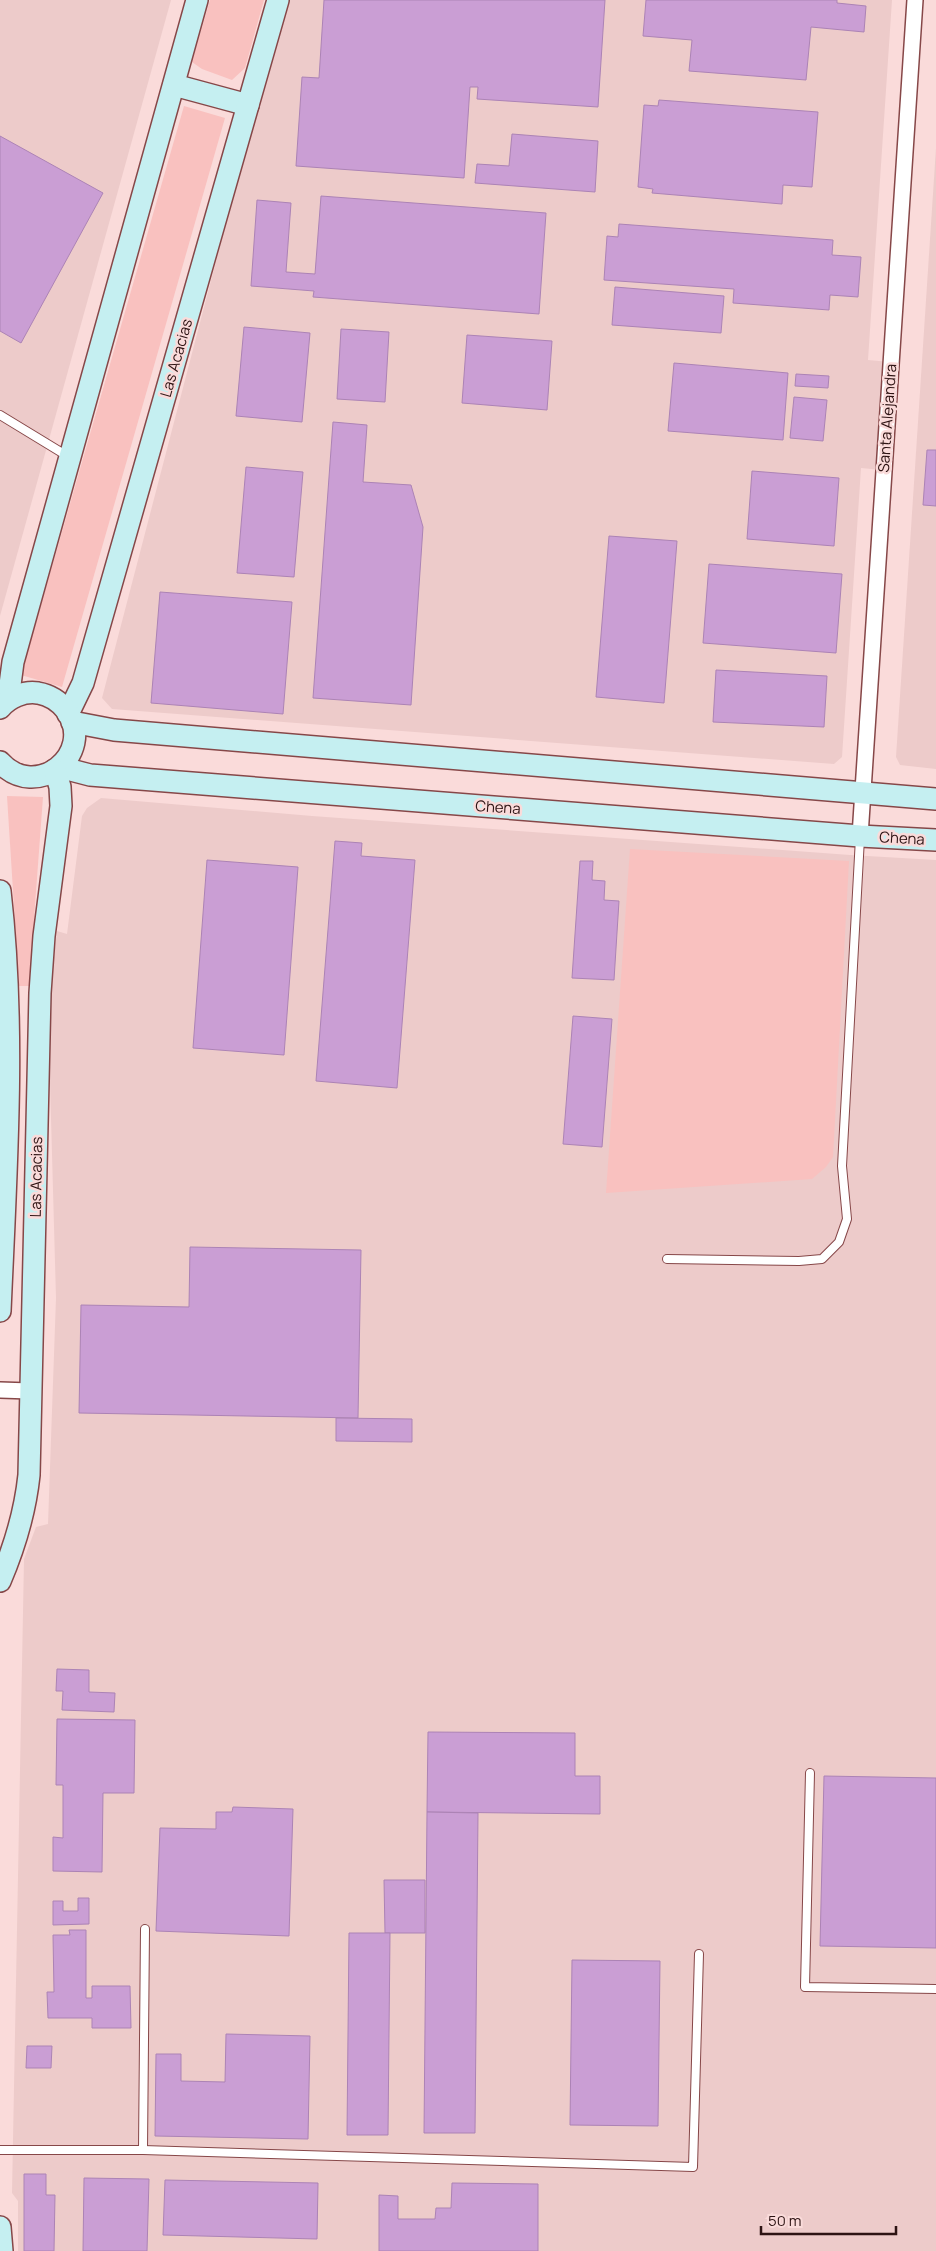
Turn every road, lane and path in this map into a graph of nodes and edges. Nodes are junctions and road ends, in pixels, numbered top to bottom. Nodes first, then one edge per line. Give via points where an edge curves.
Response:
1 (197, 0) edge
2 (278, 0) edge
3 (915, 0) edge
4 (174, 85) junction
5 (248, 105) junction
6 (0, 415) edge
7 (71, 458) junction
8 (2, 705) edge
9 (70, 718) junction
10 (0, 762) edge
11 (59, 767) junction
12 (862, 792) junction
13 (936, 798) edge
14 (860, 836) junction
15 (936, 840) edge
16 (0, 891) edge
17 (2, 1236) edge
18 (667, 1259) dead end
19 (0, 1311) edge
20 (0, 1390) edge
21 (30, 1391) junction
22 (0, 1581) edge
23 (810, 1773) dead end
24 (146, 1930) dead end
25 (699, 1954) dead end
26 (936, 1989) edge
27 (0, 2150) edge
28 (143, 2150) junction
29 (0, 2227) edge
30 (2, 2251) edge

1 - 4 main road
2 - 5 main road, Las Acacias
3 - 12 street, Santa Alejandra
4 - 5 main road
4 - 7 main road
5 - 9 main road, Las Acacias
6 - 7 lane
7 - 8 main road
8 - 9 main road via 26,693 36,693 55,700
9 - 11 main road via 74,740 68,757
9 - 12 main road via 90,727
10 - 11 main road via 10,771 25,776 41,776
11 - 14 main road, Chena via 90,775
11 - 21 main road, Las Acacias via 61,806 40,993
12 - 13 main road
12 - 14 street, Santa Alejandra
14 - 15 main road, Chena
14 - 18 lane via 842,1166 847,1206 844,1230 831,1252 822,1259 799,1262
16 - 17 main road, Las Acacias via 9,1018
17 - 19 main road, Las Acacias
20 - 21 street
21 - 22 main road, Las Acacias via 27,1496 18,1536
23 - 26 lane via 805,1987
24 - 28 lane
25 - 28 lane via 694,2167
27 - 28 lane
29 - 30 main road

